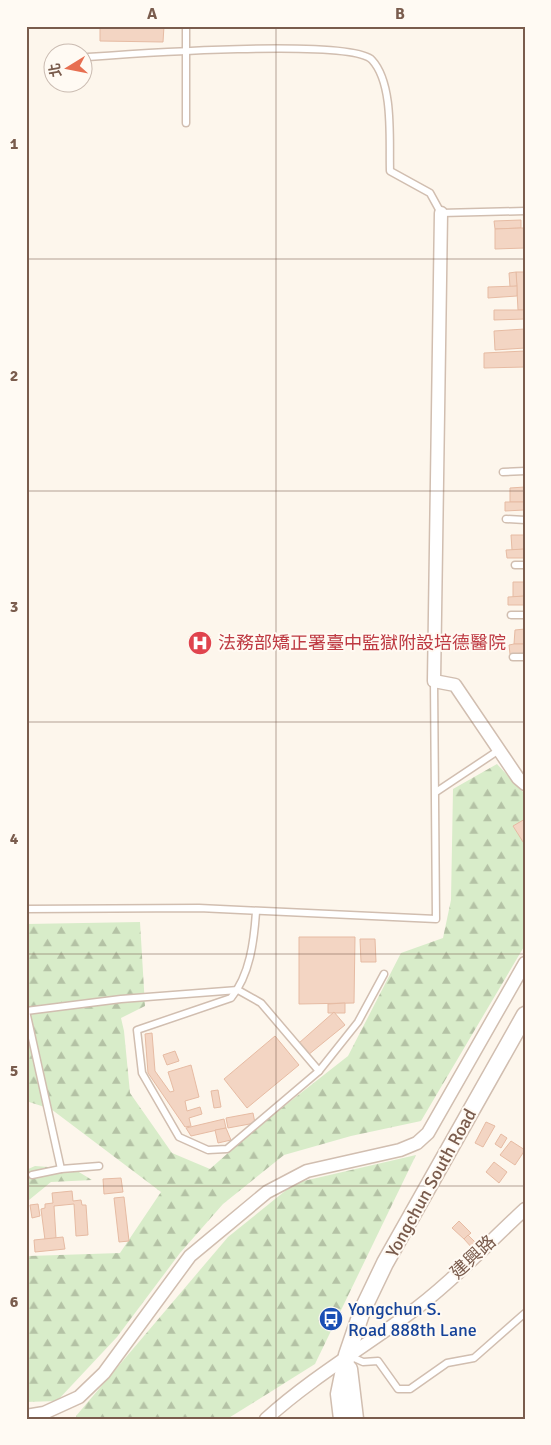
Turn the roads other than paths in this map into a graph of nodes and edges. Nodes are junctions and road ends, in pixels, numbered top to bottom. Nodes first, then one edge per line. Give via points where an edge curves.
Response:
1 (186, 26) edge
2 (187, 50) junction
3 (92, 57) edge
4 (186, 123) dead end
5 (525, 211) edge
6 (441, 213) junction
7 (525, 471) edge
8 (503, 472) dead end
9 (506, 519) dead end
10 (525, 520) edge
11 (515, 565) dead end
12 (525, 565) edge
13 (511, 615) dead end
14 (525, 615) edge
15 (514, 657) dead end
16 (525, 657) edge
17 (434, 681) junction
18 (499, 750) junction
19 (525, 784) edge
20 (436, 792) junction
21 (26, 909) edge
22 (256, 912) junction
23 (525, 963) edge
24 (384, 974) dead end
25 (238, 990) junction
26 (26, 1011) edge
27 (525, 1015) edge
28 (319, 1071) junction
29 (99, 1166) dead end
30 (61, 1169) junction
31 (32, 1175) dead end
32 (525, 1209) edge
33 (525, 1313) edge
34 (347, 1354) junction
35 (26, 1416) edge
36 (266, 1419) edge
37 (342, 1419) edge
38 (355, 1419) edge

1 - 2 lane
2 - 3 lane
2 - 4 lane
2 - 6 lane via 334,50 362,53 372,60 384,78 390,171 430,192
5 - 6 lane
6 - 17 street
7 - 8 lane
9 - 10 lane
11 - 12 lane
13 - 14 lane
15 - 16 lane
17 - 18 street via 455,685
17 - 20 lane
18 - 19 street
18 - 20 lane
20 - 22 lane via 436,919
21 - 22 lane via 199,908
22 - 25 lane via 254,944
23 - 35 street via 428,1133 417,1143 400,1150 307,1170 268,1192 190,1256 104,1373 79,1397 44,1413
24 - 28 lane via 358,1022
25 - 26 lane via 121,999
25 - 28 lane via 261,1003
25 - 28 lane via 231,998 137,1030 142,1073 179,1137 208,1150 227,1148
26 - 30 lane
27 - 34 street, Yongchun South Road via 385,1263 362,1311
29 - 30 lane
30 - 31 lane
32 - 34 street, 建興路 via 407,1315
33 - 34 lane via 474,1358 447,1363 410,1389 398,1389 378,1361 363,1362
34 - 36 street, 建興路
34 - 37 street, Yongchun South Road via 339,1394
34 - 38 street, Yongchun South Road

